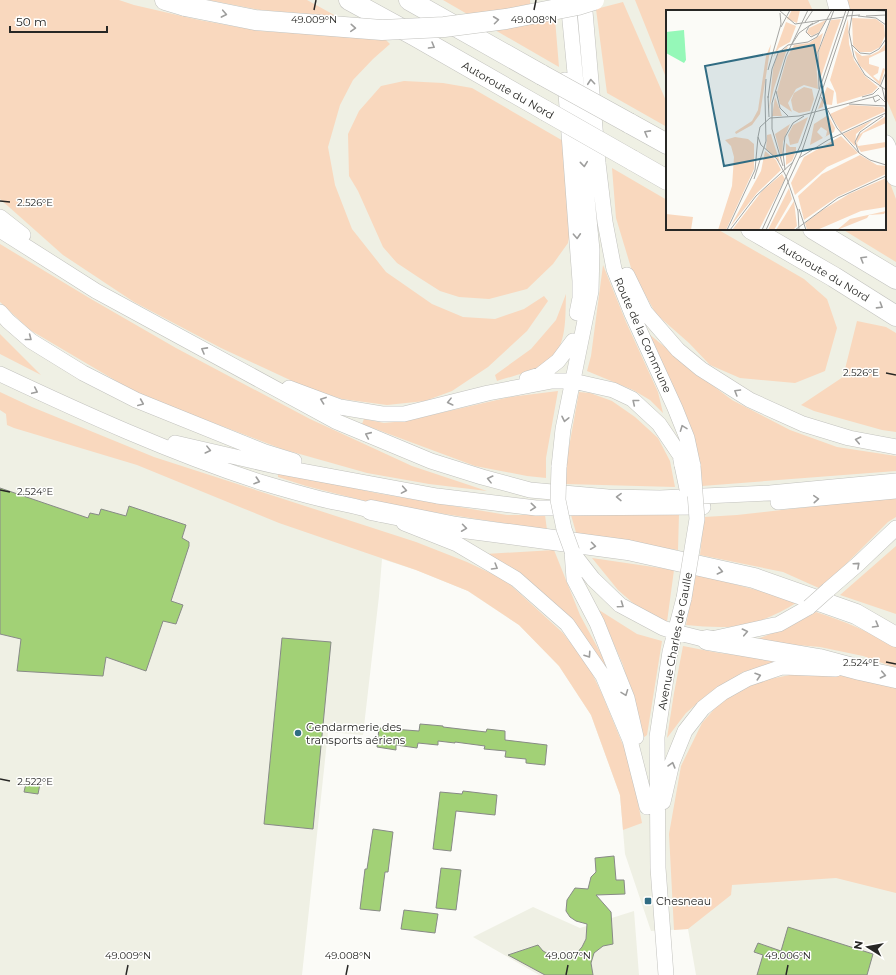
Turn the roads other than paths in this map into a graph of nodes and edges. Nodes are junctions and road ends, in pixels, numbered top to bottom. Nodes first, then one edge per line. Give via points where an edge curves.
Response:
1 (165, 0) edge
2 (349, 0) edge
3 (409, 0) edge
4 (559, 0) edge
5 (568, 0) edge
6 (584, 0) edge
7 (594, 0) edge
8 (837, 0) edge
9 (840, 10) edge
10 (666, 143) edge
11 (886, 148) edge
12 (896, 176) edge
13 (666, 179) edge
14 (0, 217) edge
15 (605, 222) junction
16 (0, 230) edge
17 (753, 230) edge
18 (815, 230) edge
19 (896, 279) edge
20 (96, 291) junction
21 (0, 312) edge
22 (896, 316) edge
23 (573, 341) junction
24 (578, 359) junction
25 (238, 368) junction
26 (0, 374) edge
27 (573, 381) junction
28 (488, 393) junction
29 (129, 432) junction
30 (896, 447) edge
31 (688, 466) junction
32 (896, 481) edge
33 (384, 487) junction
34 (896, 492) edge
35 (371, 510) junction
36 (896, 528) edge
37 (692, 547) joint
38 (572, 551) junction
39 (675, 632) junction
40 (896, 637) edge
41 (707, 640) junction
42 (860, 670) junction
43 (896, 678) edge
44 (647, 807) junction
45 (657, 830) junction
46 (658, 868) junction
47 (666, 975) edge

1 -> 7 highway, bridge via 255,20 382,30 444,27 506,19
2 -> 13 highway, Autoroute du Nord, bridge
10 -> 3 highway, bridge
4 -> 23 main road via 580,282
5 -> 24 main road via 592,250 591,291
15 -> 6 main road, Route de la Commune
8 - 9 highway
11 - 12 highway
14 - 20 main road
30 -> 15 main road via 849,438 803,424 750,400 701,369 678,350 645,312
31 -> 15 main road, Route de la Commune via 687,438 614,269
16 - 20 main road
17 -> 22 highway, Autoroute du Nord
19 -> 18 highway
25 -> 20 main road
21 -> 33 main road via 31,341 83,373 136,400 265,452
23 - 24 main road
23 - 28 main road via 558,360 540,375
24 - 27 main road
28 -> 25 main road via 404,414 382,414 340,407
32 -> 25 main road via 770,493 660,498 608,497 530,490 431,461 384,442 335,421
26 -> 29 main road
27 - 28 main road via 552,381
31 -> 27 main road via 659,424 632,399 613,390
27 -> 38 main road, bridge via 563,429 558,500
29 -> 33 main road via 275,466
29 -> 35 main road, Avenue Charles de Gaulle via 260,482
31 - 37 main road, Route de la Commune, bridge via 697,519
33 -> 34 main road via 536,508 719,506
35 -> 40 highway via 456,527 628,550 754,578 856,614
35 -> 44 main road, Avenue Charles de Gaulle via 457,544 516,579 567,624 603,676 630,740
41 -> 36 main road, bridge via 779,624 809,607
37 - 39 main road, Avenue Charles de Gaulle, bridge via 684,598
38 -> 39 main road via 592,579 620,605
38 -> 44 main road, Avenue Charles de Gaulle via 574,579 596,623 627,698 639,750
39 - 41 main road
39 - 45 main road, Avenue Charles de Gaulle via 658,737
41 - 42 highway via 819,658
42 -> 43 highway
45 -> 42 main road, Avenue Charles de Gaulle via 672,763 685,731 703,708 722,693 746,679 782,668
44 - 46 main road, Avenue Charles de Gaulle
45 - 46 main road, Avenue Charles de Gaulle
46 - 47 main road, Avenue Charles de Gaulle

